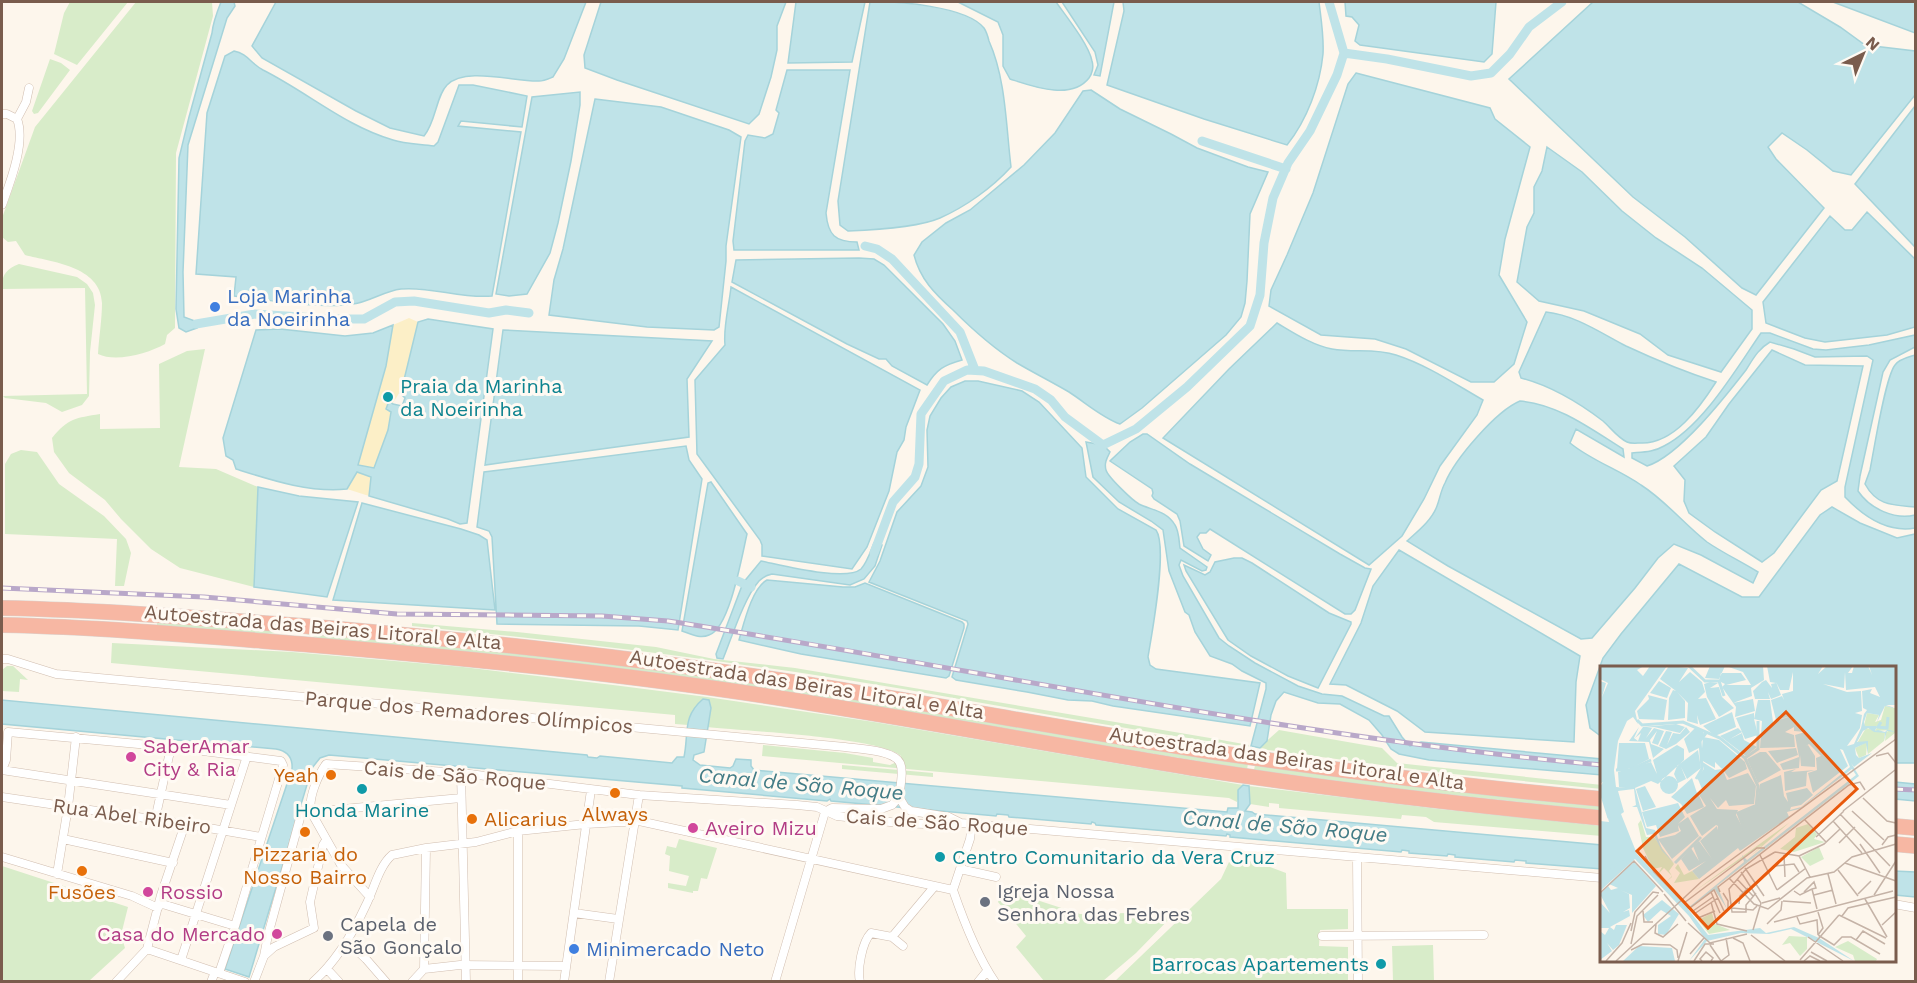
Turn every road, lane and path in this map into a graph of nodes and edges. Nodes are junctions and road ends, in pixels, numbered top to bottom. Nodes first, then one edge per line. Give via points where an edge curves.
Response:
1 (29, 88) dead end
2 (2, 114) edge
3 (16, 120) junction
4 (2, 205) edge
5 (2, 608) edge
6 (2, 625) edge
7 (2, 659) edge
8 (76, 737) junction
9 (171, 747) junction
10 (247, 756) junction
11 (2, 770) edge
12 (461, 773) junction
13 (70, 782) junction
14 (591, 789) junction
15 (161, 795) junction
16 (639, 795) junction
17 (2, 797) edge
18 (899, 797) junction
19 (461, 798) junction
20 (1600, 800) edge
21 (231, 805) junction
22 (68, 807) junction
23 (311, 812) junction
24 (825, 812) junction
25 (1600, 818) edge
26 (155, 820) junction
27 (634, 820) junction
28 (961, 823) junction
29 (185, 824) junction
30 (586, 824) junction
31 (972, 824) junction
32 (1896, 826) edge
33 (1916, 828) edge
34 (223, 829) junction
35 (518, 831) junction
36 (261, 837) junction
37 (63, 839) junction
38 (326, 840) junction
39 (464, 844) junction
40 (1896, 844) edge
41 (1916, 846) edge
42 (426, 848) junction
43 (2, 857) edge
44 (1357, 857) junction
45 (811, 860) junction
46 (172, 863) junction
47 (960, 869) junction
48 (57, 874) junction
49 (996, 878) dead end
50 (1600, 878) edge
51 (934, 887) junction
52 (953, 890) junction
53 (370, 897) junction
54 (1896, 904) edge
55 (158, 905) junction
56 (1916, 908) edge
57 (196, 913) junction
58 (574, 913) junction
59 (618, 919) junction
60 (235, 926) junction
61 (1484, 935) dead end
62 (1322, 936) dead end
63 (1359, 936) junction
64 (892, 937) junction
65 (347, 941) junction
66 (903, 946) dead end
67 (147, 950) junction
68 (264, 956) junction
69 (181, 960) junction
70 (465, 965) junction
71 (518, 966) junction
72 (566, 966) junction
73 (327, 969) junction
74 (424, 969) junction
75 (987, 971) junction
76 (217, 972) junction
77 (116, 981) edge
78 (211, 981) edge
79 (245, 981) edge
80 (254, 981) edge
81 (313, 981) edge
82 (339, 981) edge
83 (386, 981) edge
84 (412, 981) edge
85 (466, 981) edge
86 (518, 981) edge
87 (564, 981) edge
88 (609, 981) edge
89 (775, 981) edge
90 (860, 981) edge
91 (978, 981) edge
92 (995, 981) edge
93 (1358, 981) edge

1 - 3 street
2 - 3 street
3 - 4 street via 20,140
5 - 20 highway, Autoestrada das Beiras Litoral e Alta via 245,621 614,657 791,681 1199,750
6 - 25 highway, Autoestrada das Beiras Litoral e Alta via 247,640 615,675 790,700 1195,768 1480,807
7 - 18 street, Parque dos Remadores Olímpicos via 56,674 845,747 893,756 900,762
8 - 9 street
8 - 11 street via 8,732
8 - 13 street
9 - 10 street
9 - 15 street
10 - 21 street
10 - 36 street via 282,763
11 - 13 street
12 - 14 street, Cais de São Roque
12 - 19 street
12 - 23 street, Cais de São Roque via 329,763 319,776
13 - 15 street
13 - 22 street
14 - 16 street, Cais de São Roque
14 - 30 street
15 - 21 street
15 - 26 street
16 - 24 street, Cais de São Roque via 797,805
16 - 27 street
17 - 22 street, Rua Abel Ribeiro
18 - 24 street via 881,809 832,808
18 - 28 street via 911,811 949,817
19 - 23 street
19 - 39 street
21 - 34 street
22 - 26 street, Rua Abel Ribeiro
22 - 37 street
23 - 38 street
23 - 68 street via 302,812
24 - 28 street, Cais de São Roque via 899,823
24 - 45 street
26 - 29 street, Rua Abel Ribeiro
27 - 30 street
27 - 45 street
27 - 59 street
28 - 31 street, Cais de São Roque
29 - 34 street, Rua Abel Ribeiro
29 - 46 street
30 - 35 street
30 - 58 street
31 - 44 street, Cais de São Roque
31 - 47 street
32 - 33 highway
34 - 36 street, Rua Abel Ribeiro
34 - 57 street
35 - 39 street
35 - 71 street
36 - 60 street
37 - 46 street
37 - 48 street
38 - 53 street via 341,865
38 - 68 street via 309,908 314,928
39 - 42 street
39 - 70 street
40 - 41 highway
42 - 53 street via 387,859
42 - 74 street
43 - 48 street
44 - 50 street, Cais de São Roque
44 - 63 street
45 - 51 street
45 - 89 street
46 - 55 street
47 - 49 street
47 - 52 street
48 - 55 street
51 - 52 street
51 - 64 street
52 - 75 street
53 - 65 street
54 - 56 street
55 - 57 street
55 - 67 street
57 - 60 street
57 - 69 street
58 - 59 street
58 - 72 street
59 - 88 street
60 - 76 street
61 - 63 street
62 - 63 street
63 - 93 street
64 - 66 street
64 - 90 street via 871,933 866,938 858,970
65 - 73 street
65 - 83 street
67 - 69 street
67 - 77 street
68 - 80 street
69 - 76 street
70 - 71 street
70 - 74 street
70 - 85 street
71 - 72 street
71 - 86 street
72 - 87 street
73 - 81 street
73 - 82 street
74 - 84 street
75 - 91 street
75 - 92 street
76 - 78 street
76 - 79 street

